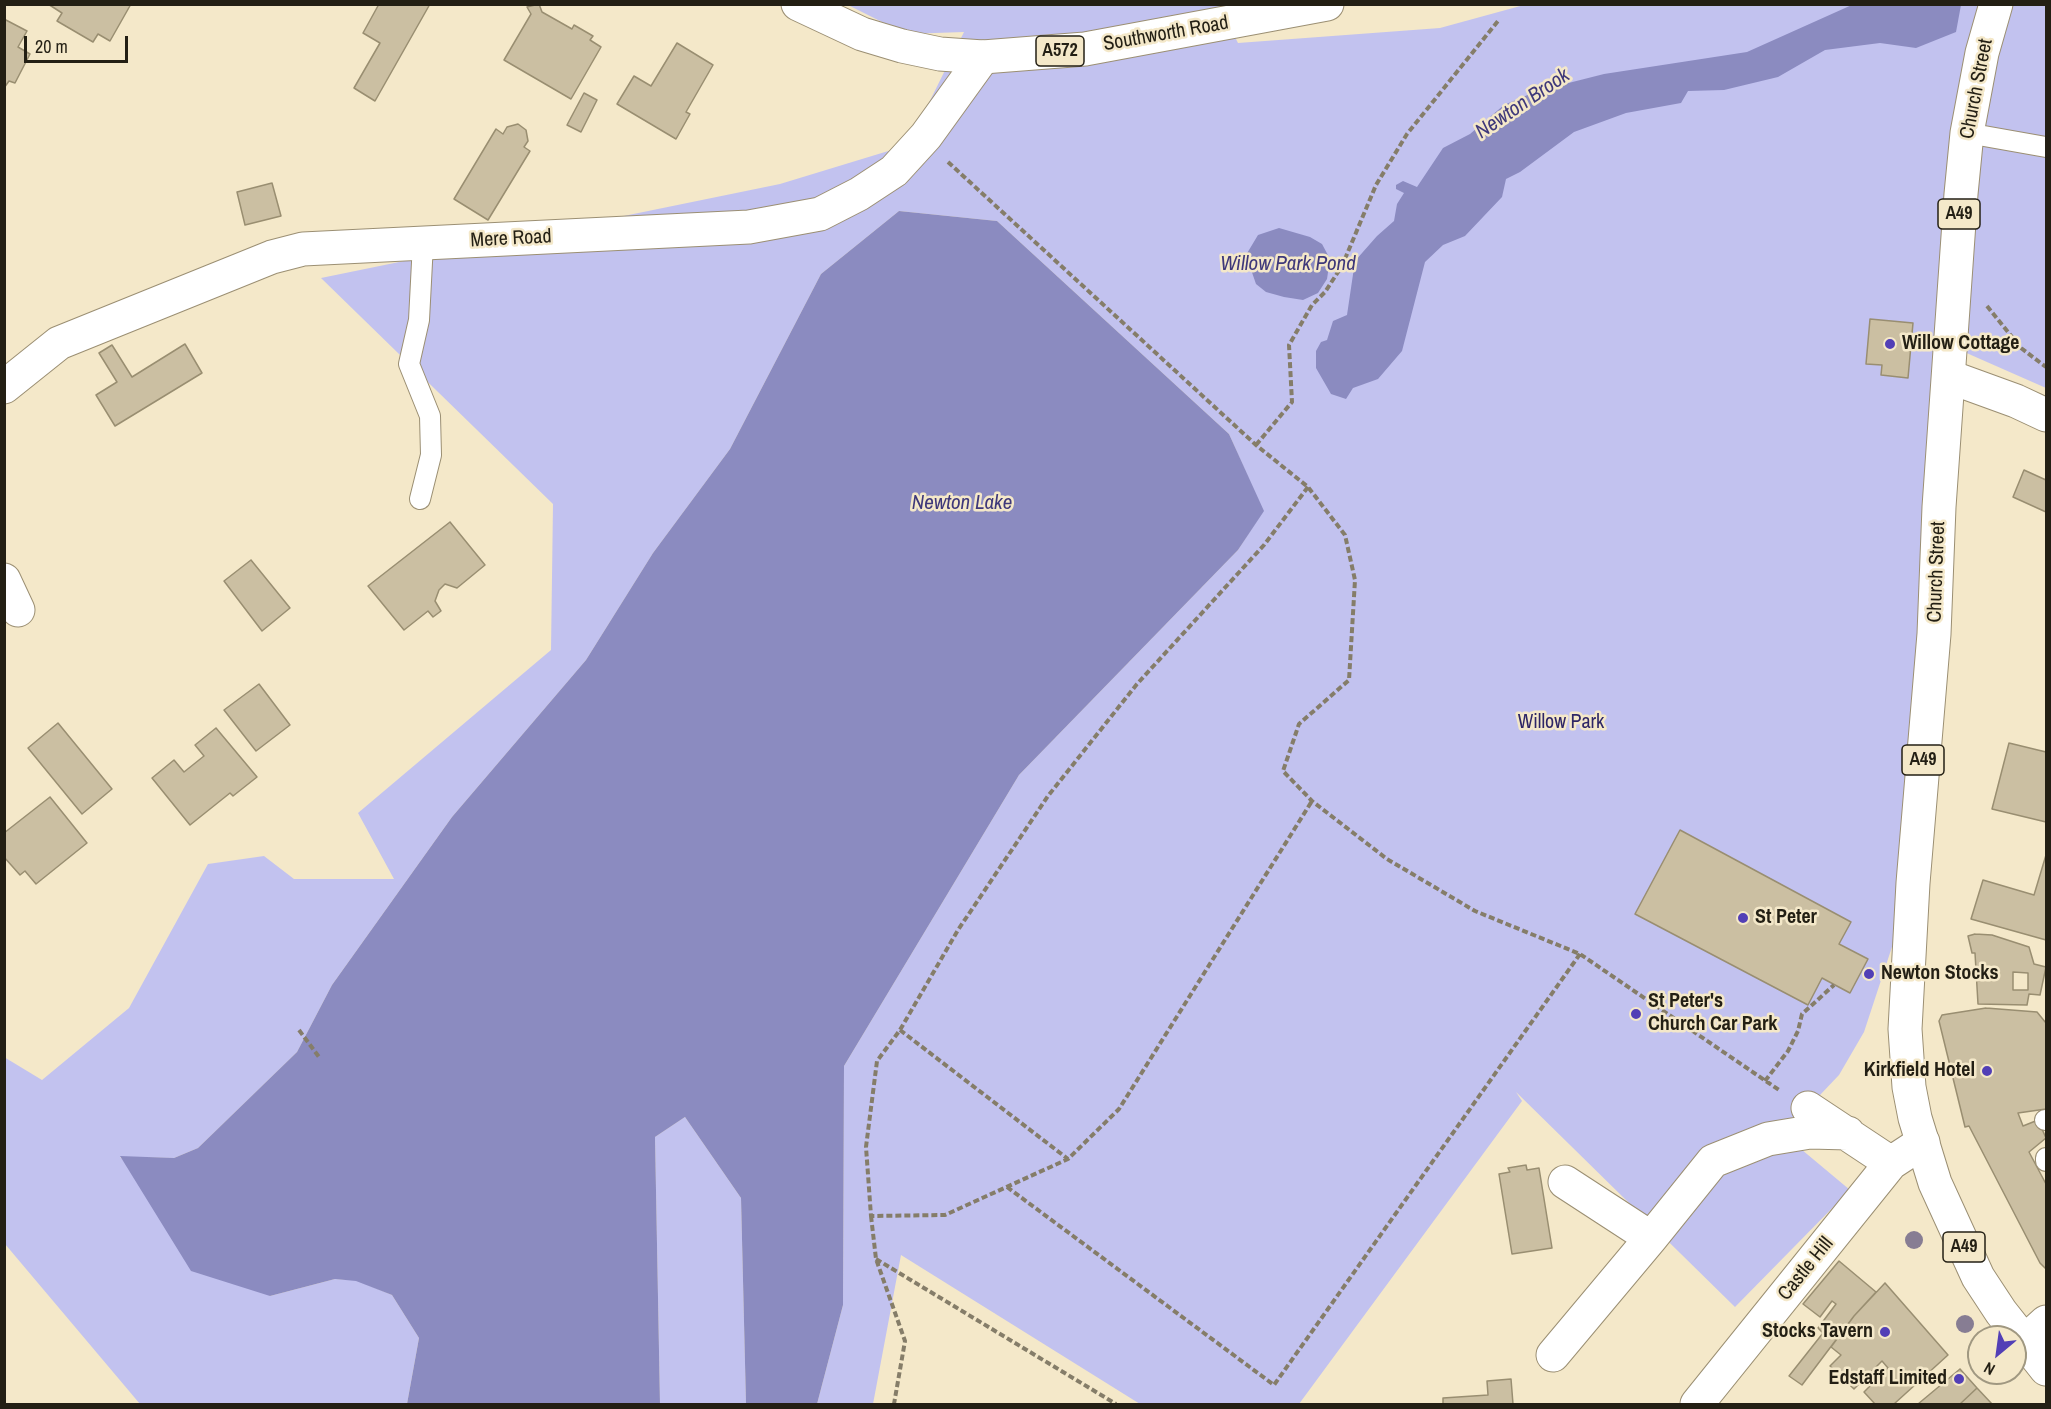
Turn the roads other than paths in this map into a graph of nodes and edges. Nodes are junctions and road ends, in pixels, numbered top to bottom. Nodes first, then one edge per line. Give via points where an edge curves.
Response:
1 (798, 4) edge
2 (1327, 4) edge
3 (1996, 4) edge
4 (983, 57) junction
5 (1967, 133) junction
6 (2046, 147) edge
7 (423, 243) junction
8 (1950, 377) junction
9 (4, 387) edge
10 (2046, 415) edge
11 (420, 499) dead end
12 (5, 579) edge
13 (18, 610) dead end
14 (1808, 1108) road end
15 (1848, 1133) junction
16 (1923, 1142) junction
17 (1891, 1163) junction
18 (1565, 1182) dead end
19 (1651, 1238) junction
20 (2035, 1332) edge
21 (1553, 1355) dead end
22 (2046, 1369) edge
23 (1697, 1404) edge

1 - 4 street, Southworth Road / A572 via 862,34 902,46
2 - 4 street, Southworth Road / A572 via 1085,49
3 - 5 street, Church Street / A49
4 - 7 street, Mere Road via 926,136 894,171 820,214 749,227
5 - 6 lane
5 - 8 street, Church Street / A49
7 - 9 street, Mere Road via 303,249 272,258 59,343
7 - 11 lane via 418,320 409,364 430,416 431,454
8 - 10 street
8 - 16 street, Church Street / A49 via 1905,1029 1909,1087
12 - 13 street
14 - 15 street
15 - 17 street
15 - 19 street via 1810,1132 1768,1138 1713,1161
16 - 17 street, Castle Hill
16 - 20 street, A49 via 1935,1183 1978,1277
17 - 23 street, Castle Hill
18 - 19 street
19 - 21 street
20 - 22 street, A49

